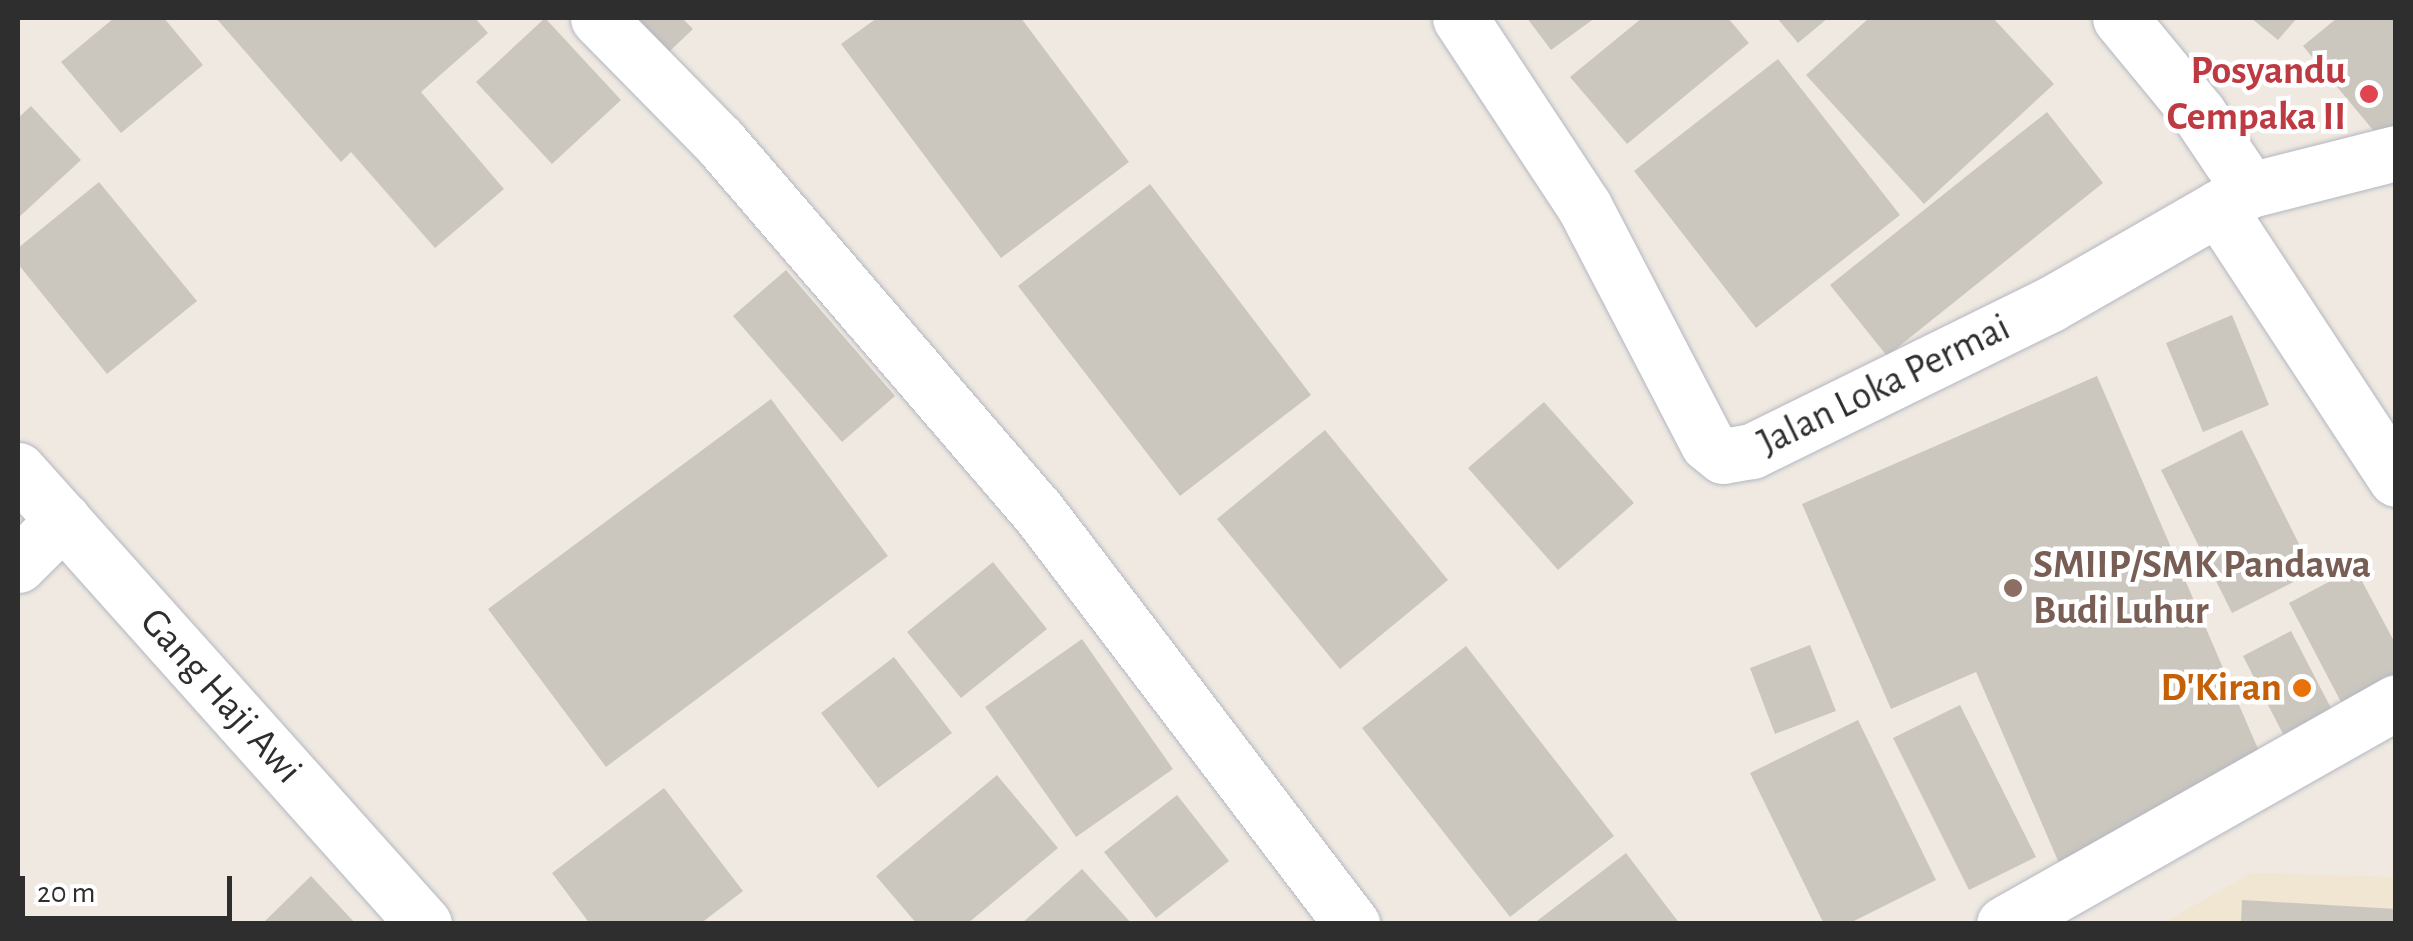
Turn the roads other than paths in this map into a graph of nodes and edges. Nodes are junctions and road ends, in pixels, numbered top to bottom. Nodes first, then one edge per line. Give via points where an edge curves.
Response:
1 (598, 18) edge
2 (1460, 18) edge
3 (2120, 18) edge
4 (2396, 154) edge
5 (2252, 194) junction
6 (18, 470) edge
7 (2396, 479) edge
8 (63, 520) junction
9 (18, 565) edge
10 (2396, 702) edge
11 (424, 924) edge
12 (1352, 924) edge
13 (2004, 924) edge

1 - 12 street via 719,141 1036,510
2 - 5 street, Jalan Loka Permai via 1584,206 1708,444 1723,456 1752,451 2049,305
3 - 5 street via 2199,114
4 - 5 street
5 - 7 street
6 - 8 street, Gang Haji Awi
8 - 9 street
8 - 11 street, Gang Haji Awi
10 - 13 street

